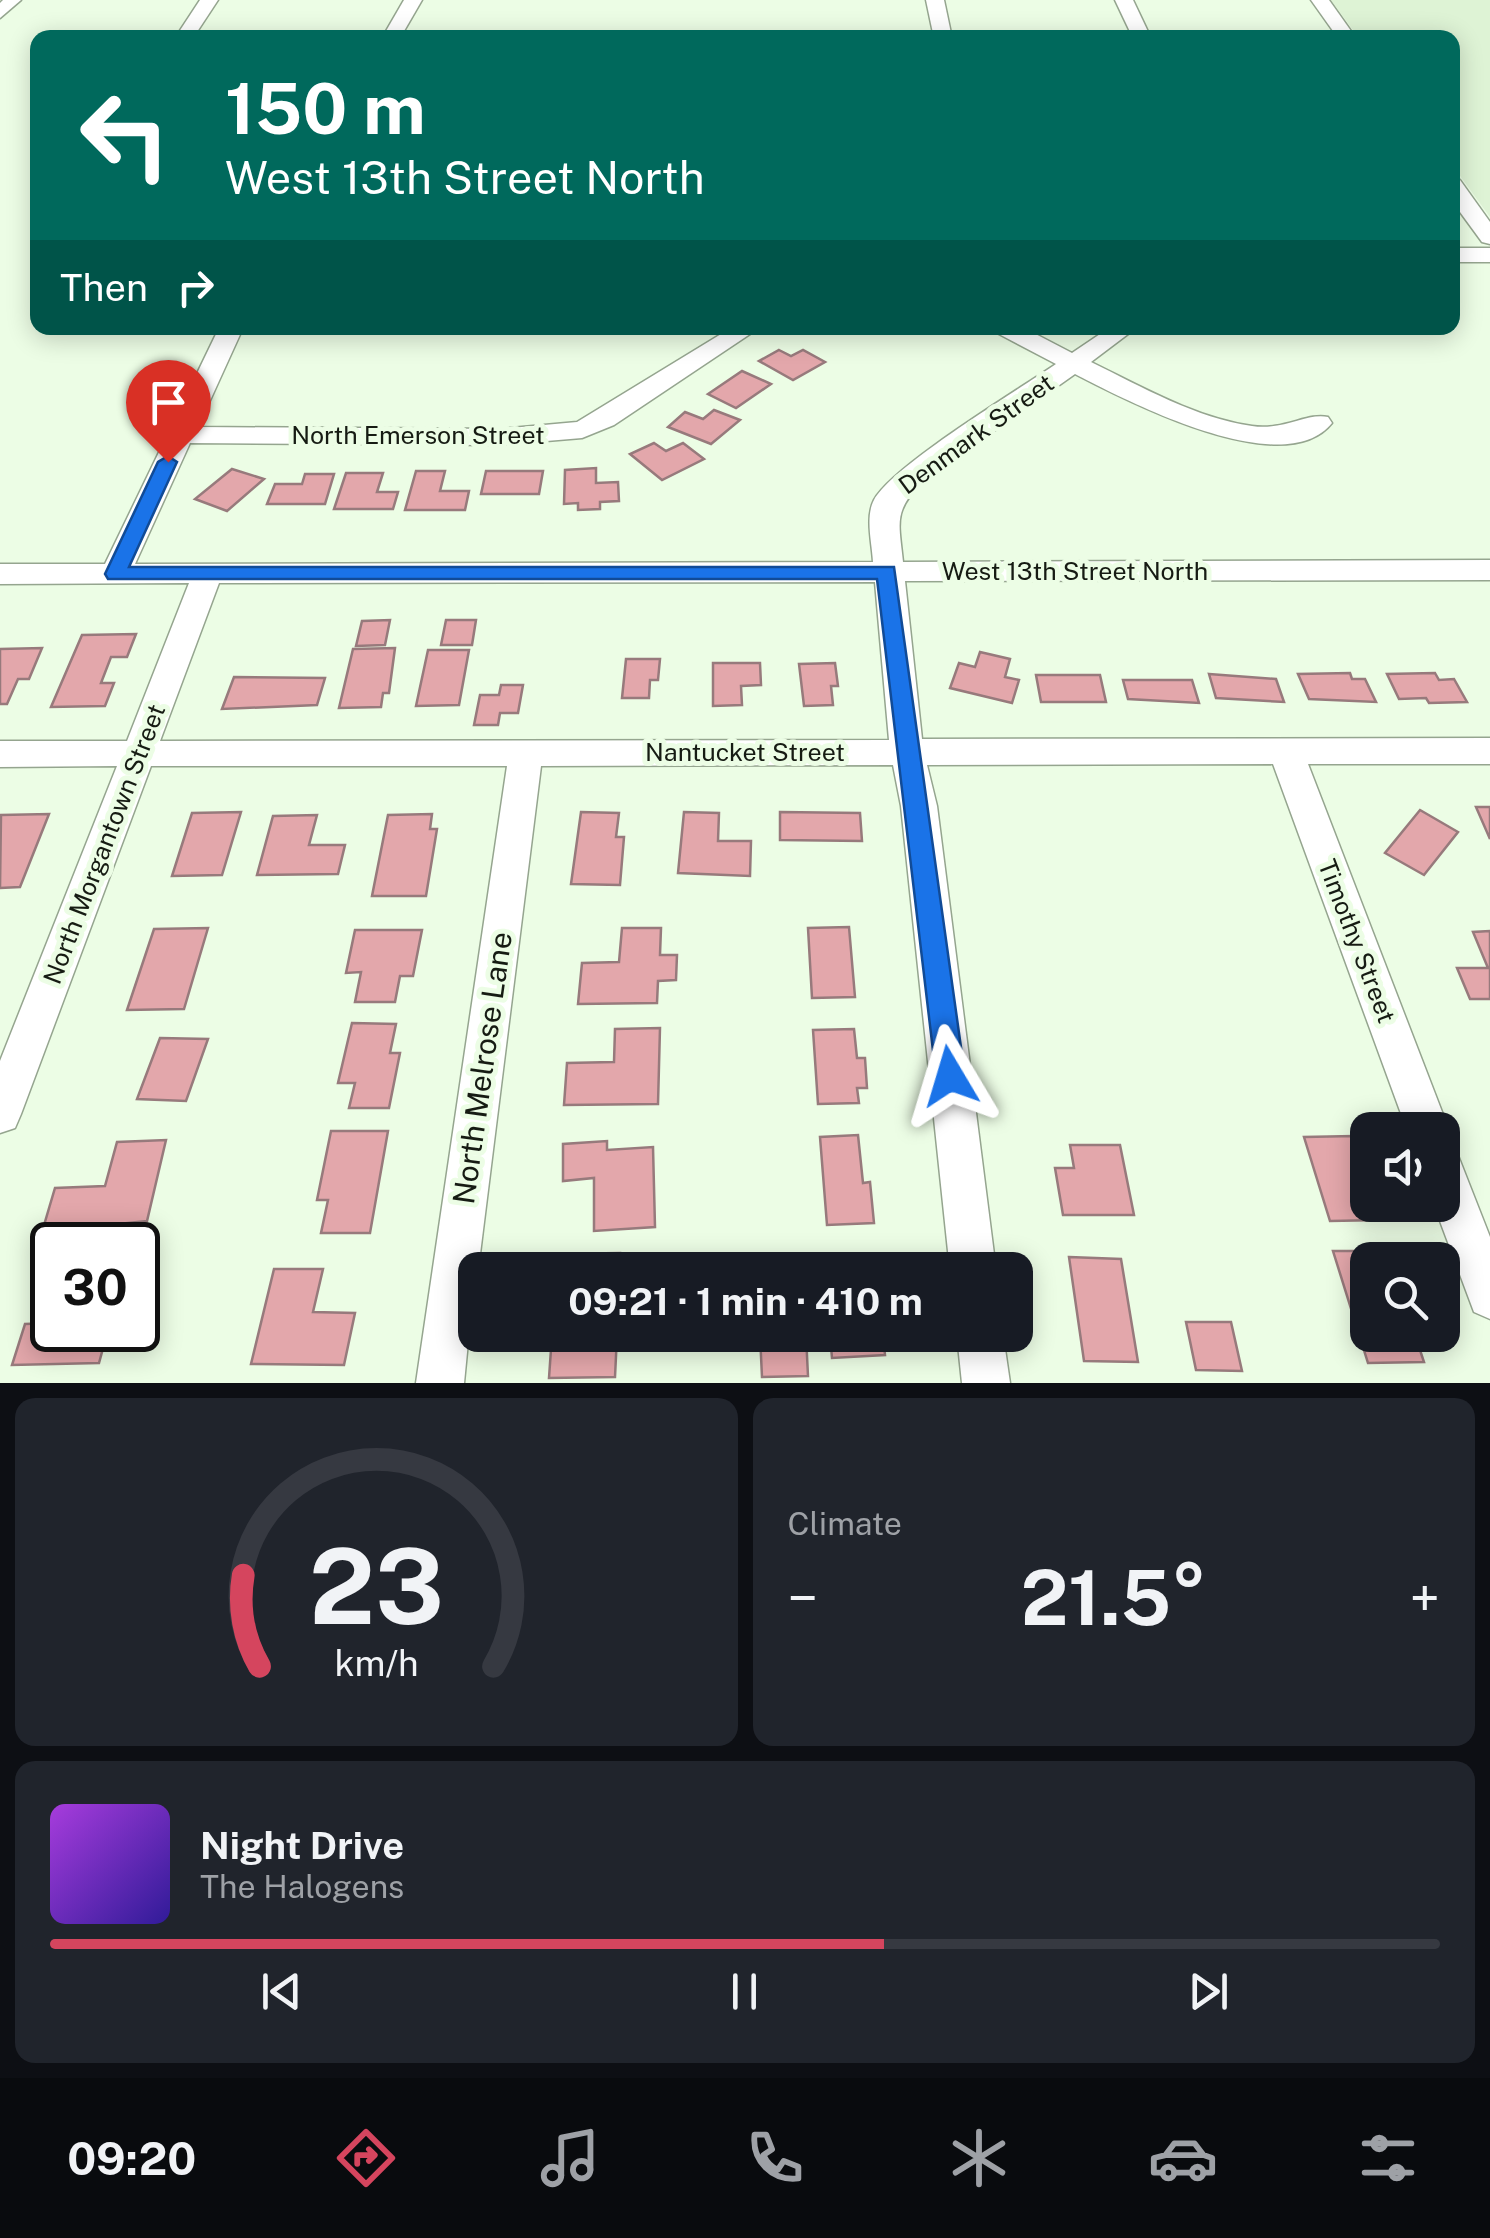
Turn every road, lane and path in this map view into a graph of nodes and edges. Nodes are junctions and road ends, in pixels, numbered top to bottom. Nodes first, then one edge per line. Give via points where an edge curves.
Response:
1 (12, 0) edge
2 (209, 0) edge
3 (413, 0) edge
4 (936, 0) edge
5 (1124, 0) edge
6 (1320, 0) edge
7 (0, 13) edge
8 (189, 30) edge
9 (395, 30) edge
10 (942, 30) edge
11 (1138, 30) edge
12 (1341, 30) edge
13 (1460, 195) edge
14 (1490, 236) edge
15 (1490, 255) edge
16 (1460, 256) edge
17 (228, 335) edge
18 (726, 335) edge
19 (1020, 335) edge
20 (1114, 335) edge
21 (1075, 362) junction
22 (1319, 422) dead end
23 (180, 435) junction
24 (1490, 570) edge
25 (887, 572) junction
26 (0, 574) edge
27 (116, 574) junction
28 (208, 574) junction
29 (1490, 751) edge
30 (140, 752) junction
31 (526, 752) junction
32 (907, 752) junction
33 (1286, 752) junction
34 (0, 754) edge
35 (1421, 1112) edge
36 (0, 1114) edge
37 (1460, 1216) edge
38 (970, 1252) edge
39 (1490, 1296) edge
40 (982, 1352) edge
41 (440, 1383) edge
42 (986, 1383) edge

1 - 7 street
2 - 8 street
3 - 9 street
4 - 10 street
5 - 11 street
6 - 12 street
13 - 14 street
15 - 16 street
17 - 23 street
18 - 23 street, North Emerson Street via 582,430 500,437
19 - 21 street
20 - 21 street, Denmark Street
21 - 22 street via 1232,433 1280,438 1306,434
21 - 25 street, Denmark Street via 896,489 884,520
23 - 27 street
24 - 25 street, West 13th Street North
25 - 28 street, West 13th Street North
25 - 32 street, Denmark Street
26 - 27 street, West 13th Street North
27 - 28 street, West 13th Street North
28 - 30 street, North Morgantown Street
29 - 33 street, Nantucket Street
30 - 31 street, Nantucket Street
30 - 34 street, Nantucket Street
30 - 36 street, North Morgantown Street
31 - 32 street, Nantucket Street
31 - 41 street, North Melrose Lane
32 - 33 street, Nantucket Street
32 - 38 street, Denmark Street via 919,806
33 - 35 street, Timothy Street
37 - 39 street
40 - 42 street

